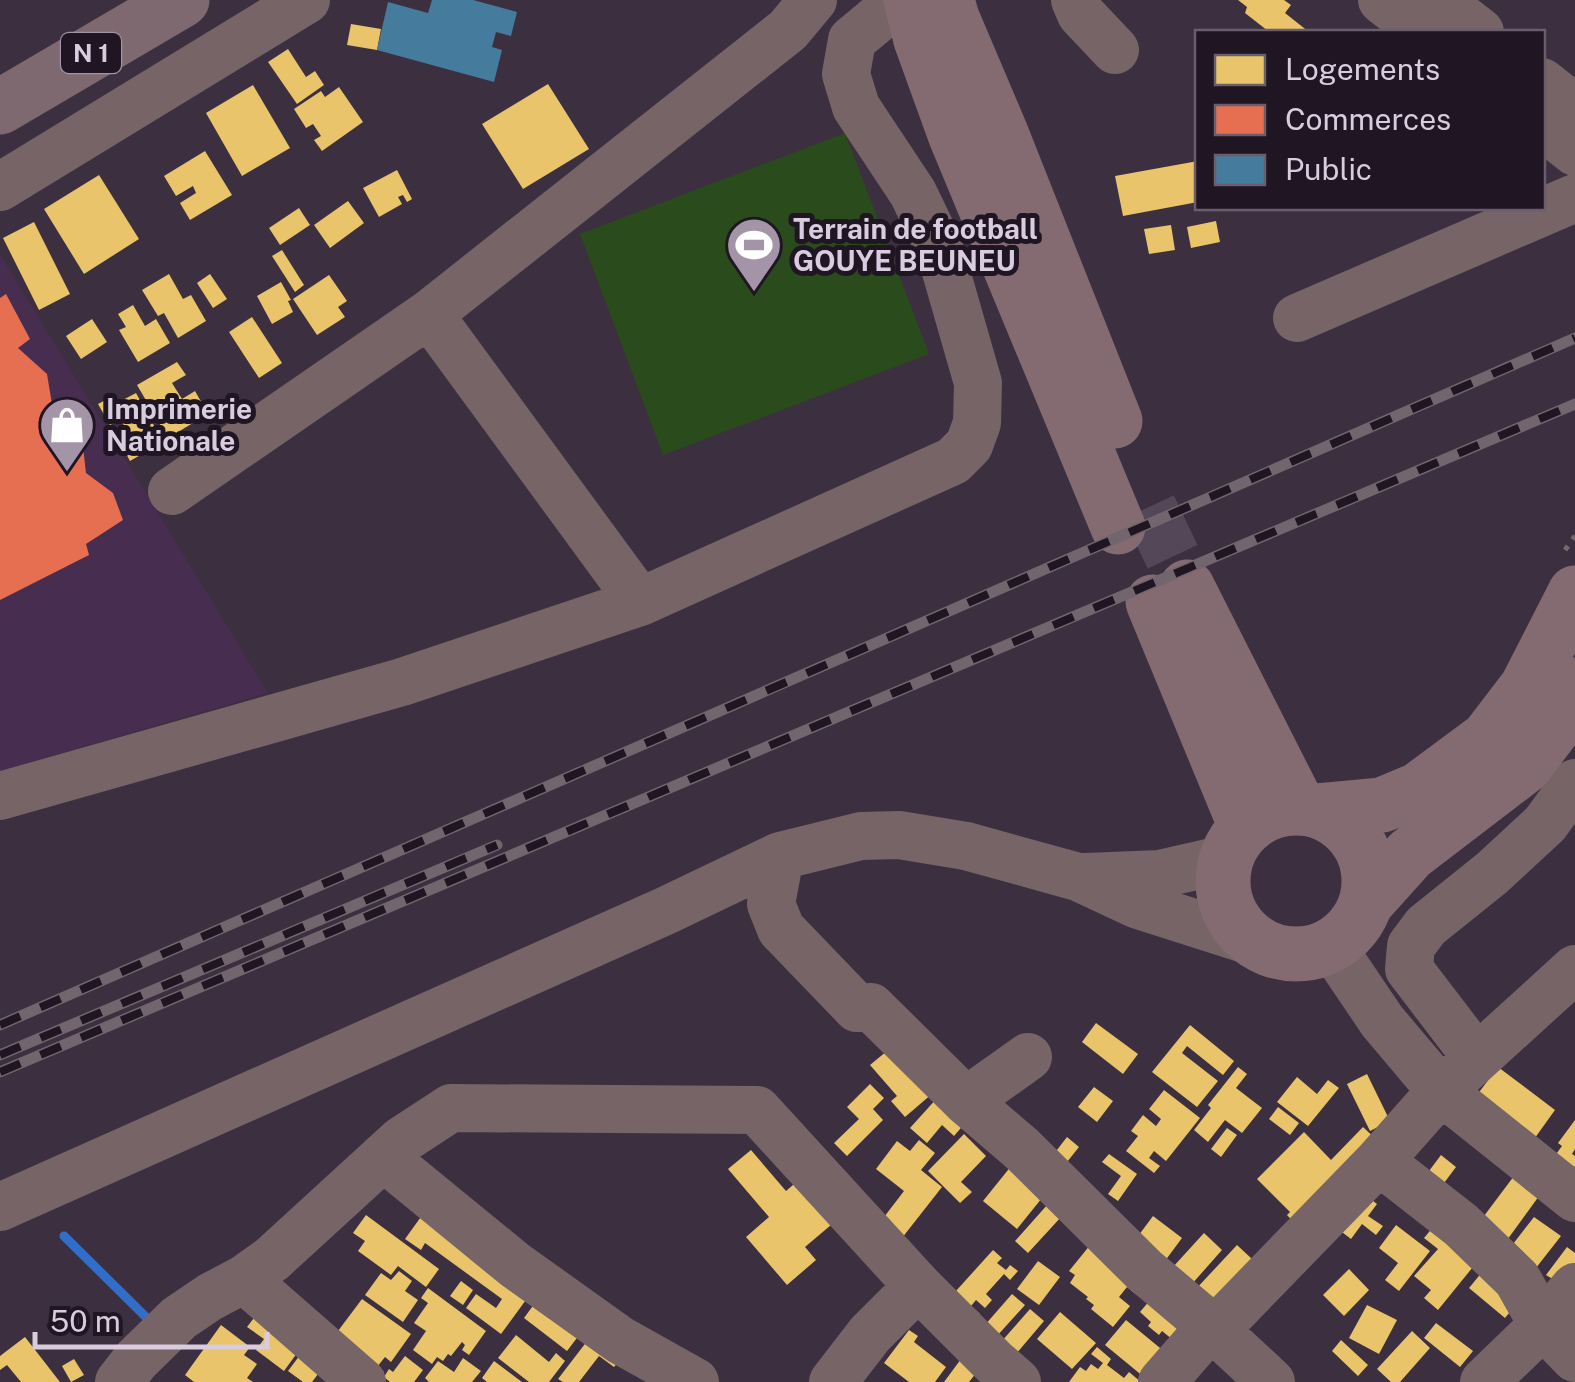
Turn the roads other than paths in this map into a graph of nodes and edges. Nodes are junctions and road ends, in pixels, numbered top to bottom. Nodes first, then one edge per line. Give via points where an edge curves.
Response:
1 (182, 0) edge
2 (306, 0) edge
3 (900, 0) edge
4 (912, 0) edge
5 (947, 0) edge
6 (1075, 0) edge
7 (1382, 0) edge
8 (1439, 0) edge
9 (811, 1) edge
10 (1420, 30) edge
11 (1477, 30) edge
12 (1115, 50) dead end
13 (1545, 84) edge
14 (0, 107) edge
15 (1575, 108) edge
16 (1545, 128) edge
17 (1575, 152) edge
18 (0, 187) edge
19 (1575, 198) edge
20 (429, 314) junction
21 (1297, 318) dead end
22 (172, 491) dead end
23 (1566, 578) edge
24 (640, 602) junction
25 (1575, 685) edge
26 (1575, 783) edge
27 (0, 796) edge
28 (1309, 809) junction
29 (1236, 843) junction
30 (780, 856) junction
31 (1078, 878) junction
32 (1366, 903) junction
33 (1257, 943) junction
34 (1330, 944) junction
35 (1575, 969) edge
36 (1028, 1057) dead end
37 (1478, 1058) junction
38 (1441, 1091) junction
39 (966, 1101) junction
40 (383, 1157) junction
41 (1379, 1161) junction
42 (1575, 1198) edge
43 (0, 1207) edge
44 (244, 1278) junction
45 (918, 1286) junction
46 (1575, 1287) edge
47 (1543, 1324) junction
48 (1215, 1330) junction
49 (1575, 1358) edge
50 (139, 1375) edge
51 (362, 1382) edge
52 (694, 1382) edge
53 (833, 1382) edge
54 (1017, 1382) edge
55 (1162, 1382) edge
56 (1271, 1382) edge
57 (1484, 1382) edge

1 - 14 highway, N 1
2 - 18 street
3 - 24 street via 852,40 846,74 856,107 939,247 978,384 969,445 953,461
4 - 5 main road via 956,134 1134,517 1007,149
6 - 12 street
7 - 10 street
8 - 11 street
9 - 20 street via 788,30
13 - 15 street
16 - 17 street
19 - 21 street
20 - 22 street
20 - 24 street
23 - 28 main road via 1527,688 1488,738 1418,790 1382,805
24 - 27 street via 402,682
25 - 32 main road via 1558,722 1524,766 1410,854
26 - 37 street via 1546,824 1411,946 1409,969
28 - 29 main road via 1262,816
28 - 29 main road via 1170,594
28 - 32 main road via 1336,819 1361,847 1368,865
29 - 31 street via 1160,874
29 - 33 main road via 1223,878 1224,898
30 - 31 street via 861,836 899,835
30 - 39 street via 771,904 780,929 856,1008 871,1006
30 - 43 street
31 - 33 street
32 - 34 main road via 1346,935
33 - 34 main road via 1293,954
34 - 38 street
35 - 37 street
36 - 39 street
37 - 38 street
38 - 41 street
38 - 42 street
39 - 48 street
40 - 44 street
40 - 45 street via 450,1108 757,1110
40 - 52 street via 515,1265 620,1340
41 - 47 street via 1517,1279
41 - 48 street
44 - 50 street via 180,1318
44 - 51 street
45 - 53 street
45 - 54 street
46 - 47 street
47 - 49 street
47 - 57 street
48 - 55 street
48 - 56 street

